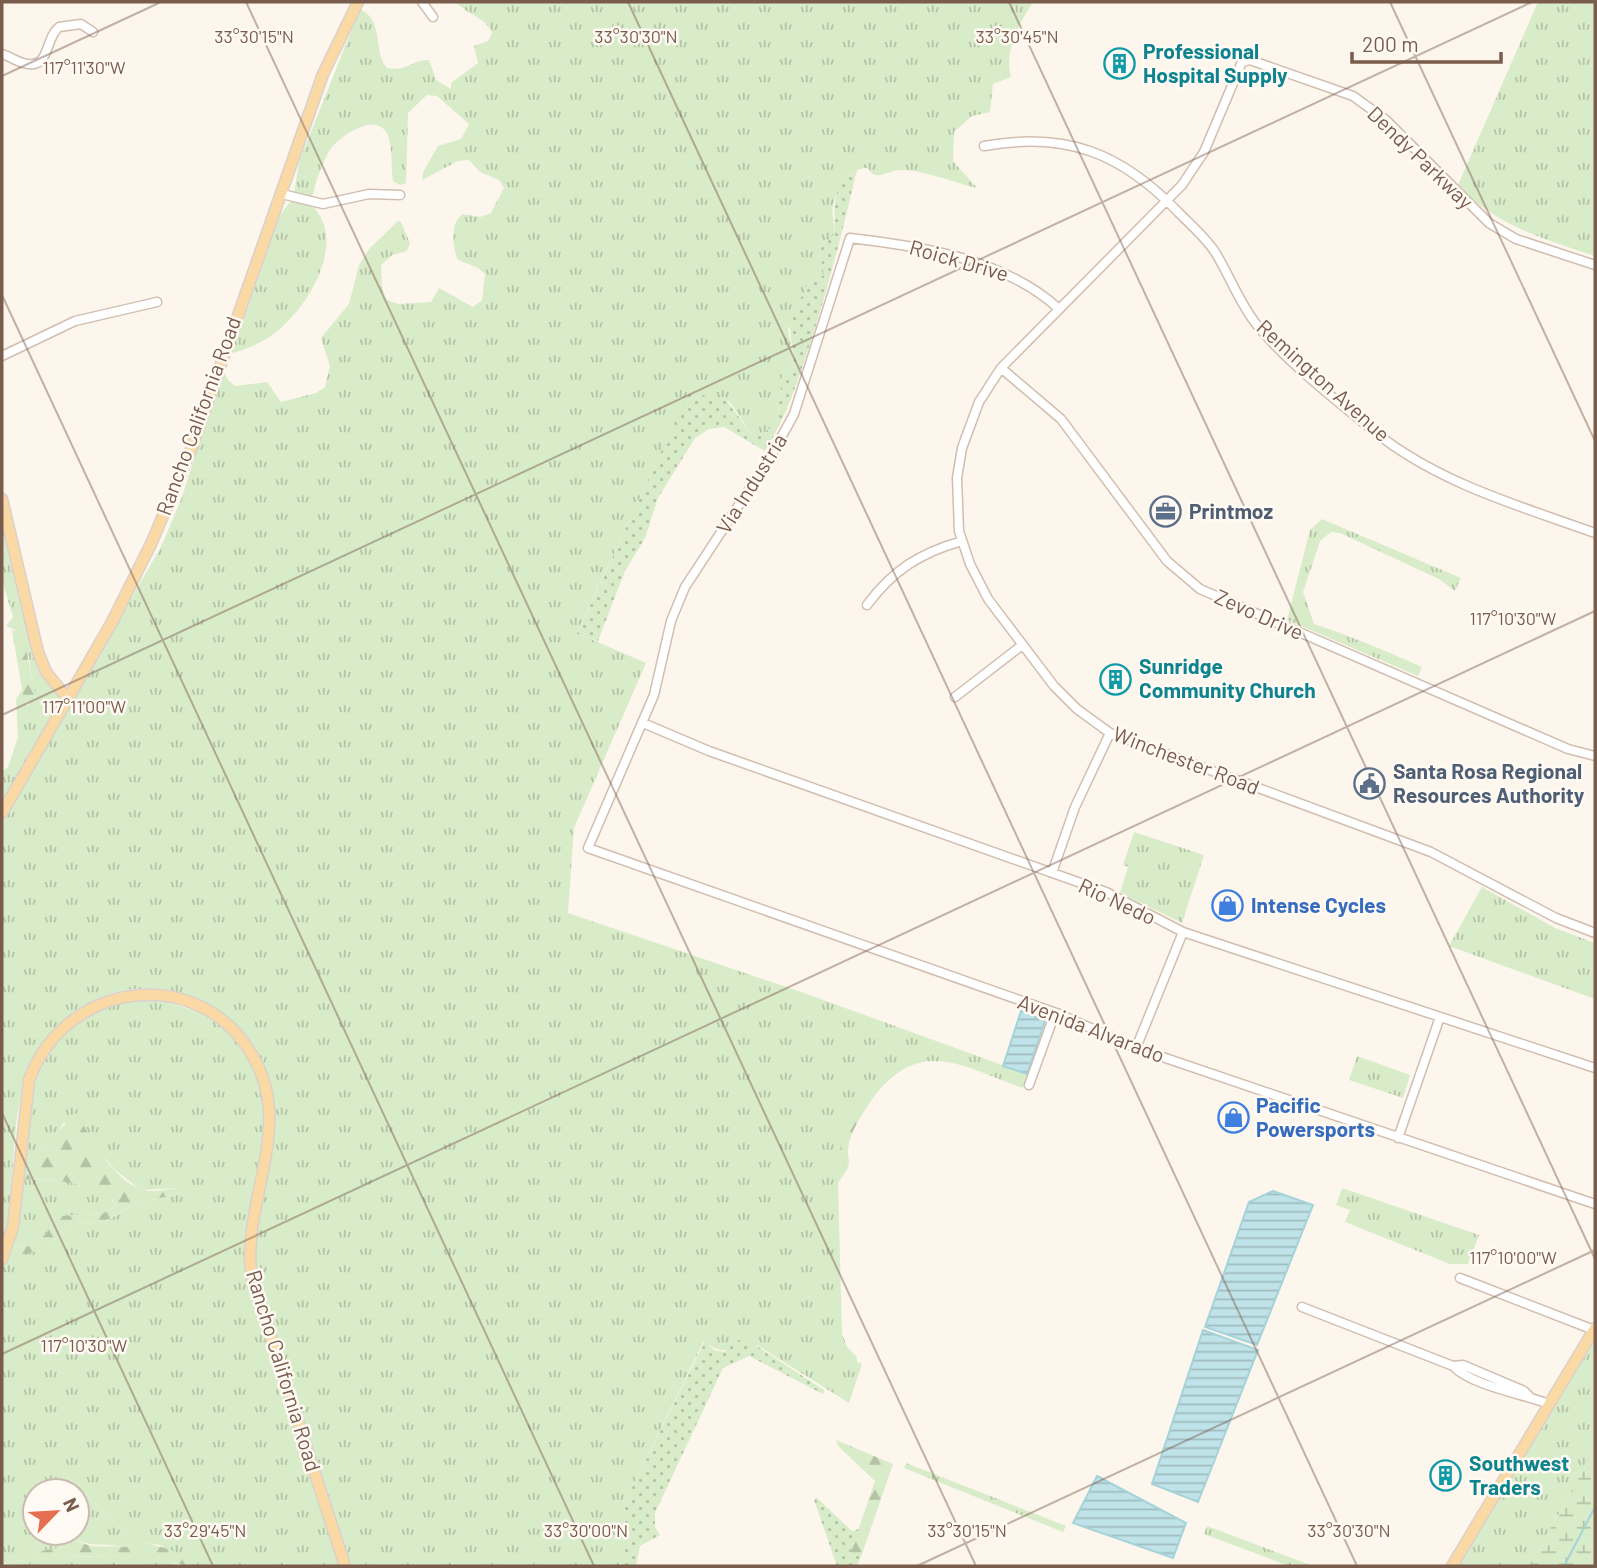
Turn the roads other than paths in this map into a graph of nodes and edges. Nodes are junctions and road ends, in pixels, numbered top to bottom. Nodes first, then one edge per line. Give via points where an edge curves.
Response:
1 (358, 2) edge
2 (422, 2) edge
3 (433, 17) dead end
4 (93, 32) dead end
5 (2, 54) edge
6 (1242, 62) joint
7 (984, 146) dead end
8 (282, 194) junction
9 (400, 195) dead end
10 (1167, 200) junction
11 (850, 238) joint
12 (1595, 265) edge
13 (157, 302) dead end
14 (1058, 308) junction
15 (2, 356) edge
16 (1001, 368) junction
17 (2, 499) edge
18 (1595, 533) edge
19 (962, 541) junction
20 (867, 605) dead end
21 (1021, 646) junction
22 (955, 697) dead end
23 (68, 699) junction
24 (643, 723) junction
25 (1111, 733) junction
26 (1595, 756) edge
27 (2, 813) edge
28 (588, 848) joint
29 (1052, 873) junction
30 (1183, 932) junction
31 (1595, 933) edge
32 (1055, 1013) junction
33 (1440, 1017) junction
34 (1136, 1048) junction
35 (1595, 1068) edge
36 (1028, 1085) dead end
37 (1398, 1138) junction
38 (1595, 1204) edge
39 (2, 1259) edge
40 (1460, 1278) dead end
41 (1302, 1307) dead end
42 (1594, 1329) edge
43 (1549, 1404) junction
44 (345, 1566) edge
45 (1452, 1566) edge

1 - 8 main road, Rancho California Road via 323,74
2 - 3 street
4 - 5 street via 81,24 59,27 40,63 25,64
6 - 10 street, Winchester Road via 1204,152
6 - 12 street, Dendy Parkway via 1250,60 1353,96 1386,120 1489,223 1516,239
7 - 10 street, Remington Avenue via 1034,140 1094,151 1131,170
8 - 9 street via 317,204 369,194
8 - 23 main road, Rancho California Road via 177,484 129,589
10 - 14 street, Winchester Road
10 - 18 street, Remington Avenue via 1214,251 1240,302 1262,332 1376,433 1462,483
11 - 14 street, Roick Drive via 995,268 1035,288
11 - 24 street, Via Industria via 794,414 685,587
13 - 15 street via 75,321
14 - 16 street, Winchester Road
16 - 19 street, Winchester Road via 979,402 962,448 956,493
16 - 26 street, Zevo Drive via 1061,419 1167,561 1200,589 1568,749
17 - 23 main road via 38,652 46,672
19 - 20 street via 915,557 897,570
19 - 21 street, Winchester Road via 984,593
21 - 22 street
21 - 25 street, Winchester Road via 1059,692
23 - 27 main road, Rancho California Road
24 - 28 street, Via Industria
24 - 29 street, Rio Nedo
25 - 29 street via 1075,807
25 - 31 street, Winchester Road via 1431,852 1556,918
28 - 32 street, Avenida Alvarado
29 - 30 street, Rio Nedo via 1106,892
30 - 33 street, Rio Nedo
30 - 34 street
32 - 34 street, Avenida Alvarado
32 - 36 street
33 - 35 street, Rio Nedo
33 - 37 street
34 - 37 street, Avenida Alvarado
37 - 38 street, Avenida Alvarado
39 - 44 main road, Rancho California Road via 13,1227 29,1080 52,1038 94,1006 137,995 186,1001 223,1022 257,1065 269,1105 267,1147 249,1243 252,1279
40 - 42 street
41 - 43 street via 1454,1366 1463,1365
42 - 43 main road
43 - 45 main road

